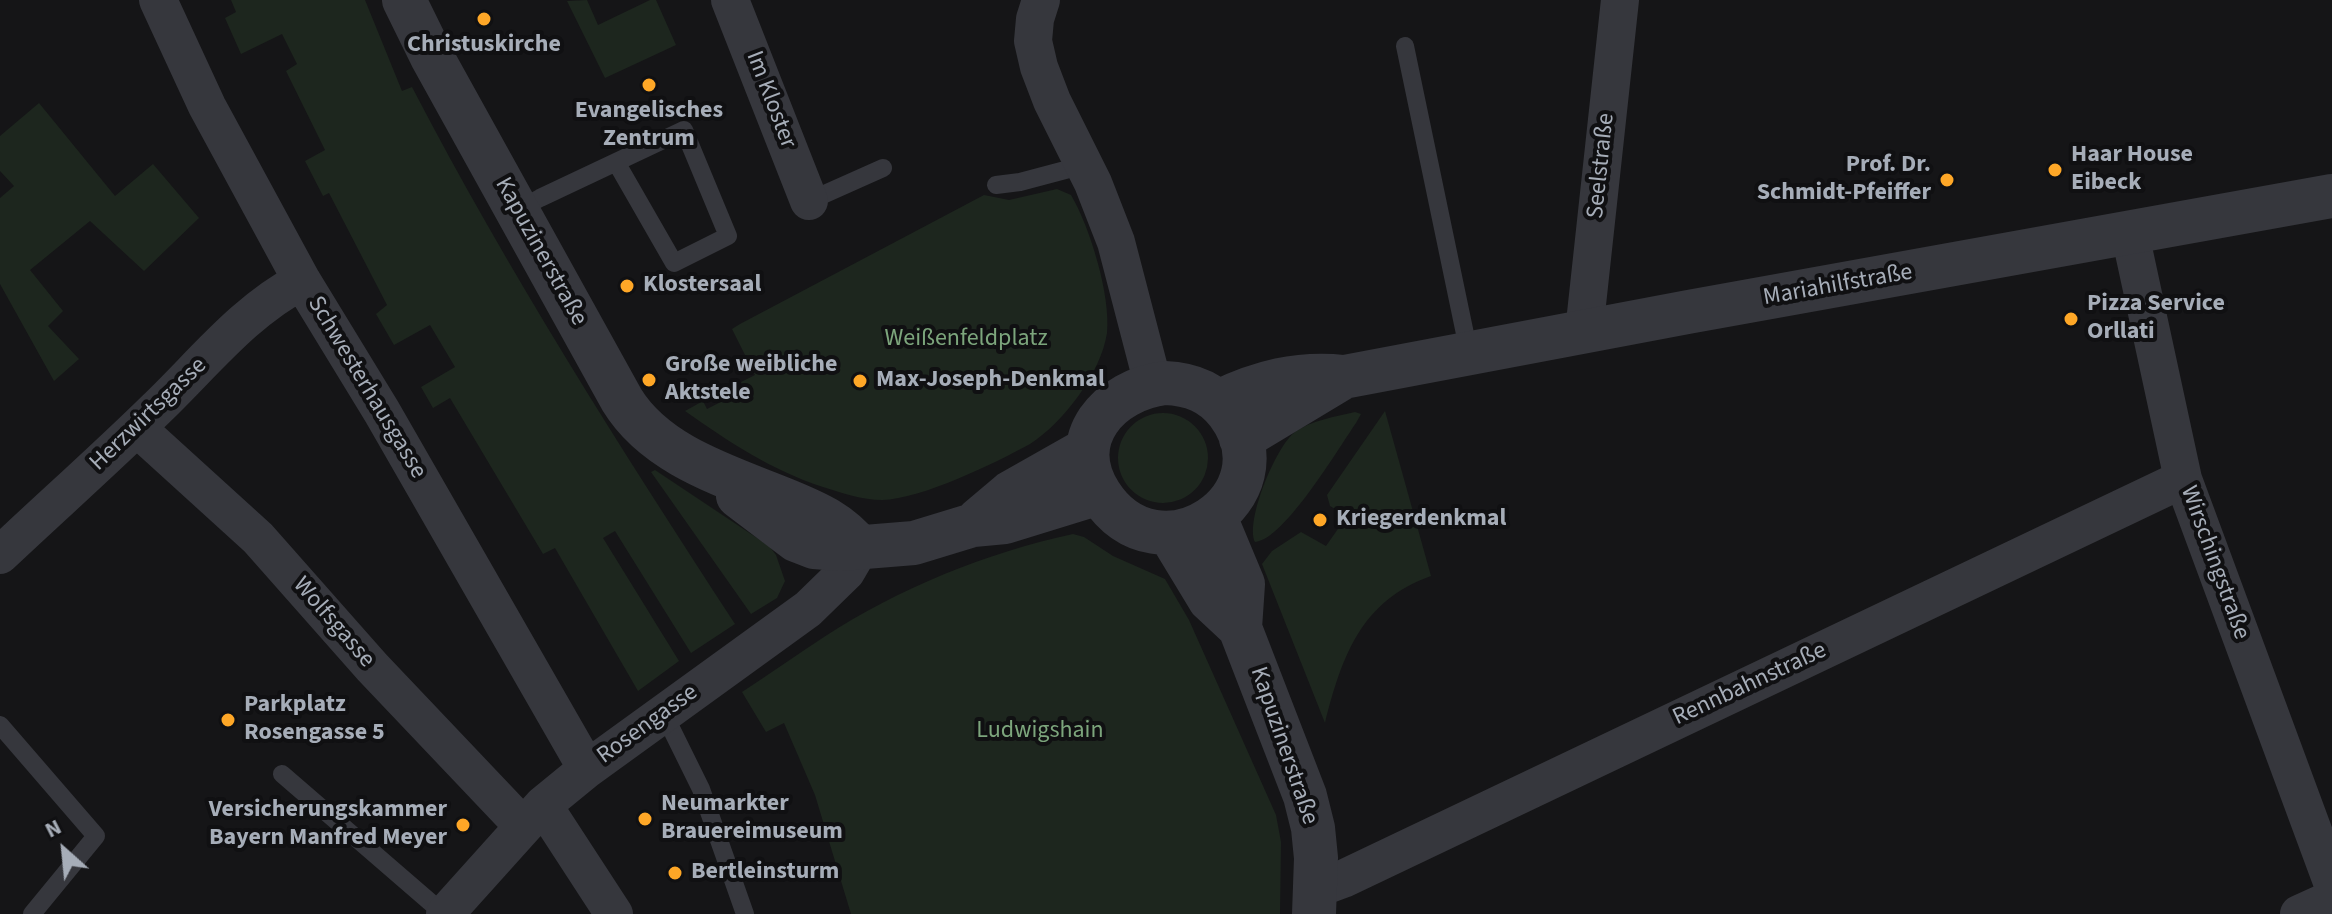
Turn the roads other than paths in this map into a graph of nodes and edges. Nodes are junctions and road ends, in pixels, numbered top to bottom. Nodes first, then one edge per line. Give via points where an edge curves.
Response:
1 (158, 0) edge
2 (404, 0) edge
3 (730, 0) edge
4 (1041, 0) edge
5 (1620, 0) edge
6 (1405, 46) dead end
7 (616, 162) junction
8 (1084, 165) junction
9 (883, 168) dead end
10 (996, 185) dead end
11 (2332, 196) edge
12 (809, 201) joint
13 (531, 203) dead end
14 (2130, 234) junction
15 (302, 281) junction
16 (1584, 332) junction
17 (1470, 354) junction
18 (1344, 377) junction
19 (1153, 384) junction
20 (1218, 402) junction
21 (137, 428) junction
22 (1241, 439) junction
23 (1086, 450) junction
24 (2183, 479) junction
25 (1099, 493) junction
26 (1215, 517) junction
27 (973, 525) junction
28 (1170, 534) junction
29 (860, 548) junction
30 (0, 555) edge
31 (1240, 628) junction
32 (664, 714) junction
33 (0, 725) edge
34 (587, 769) junction
35 (282, 774) dead end
36 (532, 815) junction
37 (2332, 882) edge
38 (2332, 899) edge
39 (1315, 901) edge
40 (32, 914) edge
41 (444, 914) edge
42 (614, 914) edge
43 (745, 914) edge
44 (2299, 914) edge

1 - 15 street, Schwesterhausgasse via 207,106
2 - 29 street, Kapuzinerstraße via 629,410 650,433 713,472 826,517
3 - 12 street, Im Kloster
4 - 8 street via 1033,41 1039,67
5 - 16 street, Seelstraße
6 - 17 lane
7 - 7 lane via 684,130 728,236 674,263
7 - 13 lane
8 - 10 lane
8 - 19 street via 1116,242
9 - 12 lane
11 - 14 street, Mariahilfstraße
14 - 16 street, Mariahilfstraße
14 - 24 street, Wirschingstraße
15 - 21 street, Herzwirtsgasse via 254,314
15 - 34 street, Schwesterhausgasse
16 - 17 street, Mariahilfstraße
17 - 18 street, Mariahilfstraße
18 - 20 street, Mariahilfstraße via 1293,376
18 - 22 street, Mariahilfstraße
19 - 20 street via 1186,385
19 - 23 street via 1108,410
20 - 22 street
21 - 30 street, Herzwirtsgasse
21 - 36 street, Wolfsgasse via 258,538 372,667
22 - 26 street via 1241,480
23 - 25 street
23 - 27 street via 1010,493
24 - 37 street, Wirschingstraße
24 - 39 street, Rennbahnstraße via 1343,879
25 - 27 street via 1005,522
25 - 28 street via 1135,526
26 - 28 street
26 - 31 street, Kapuzinerstraße via 1243,584
27 - 29 street via 914,543
28 - 31 street, Kapuzinerstraße via 1210,600
29 - 32 street, Rosengasse via 846,572 808,609
31 - 39 street, Kapuzinerstraße via 1305,796 1313,828
32 - 34 street, Rosengasse
32 - 43 lane via 701,789
33 - 40 lane via 96,836
34 - 36 street, Rosengasse
35 - 41 lane
36 - 41 street, Rosengasse
36 - 42 street
38 - 44 street

